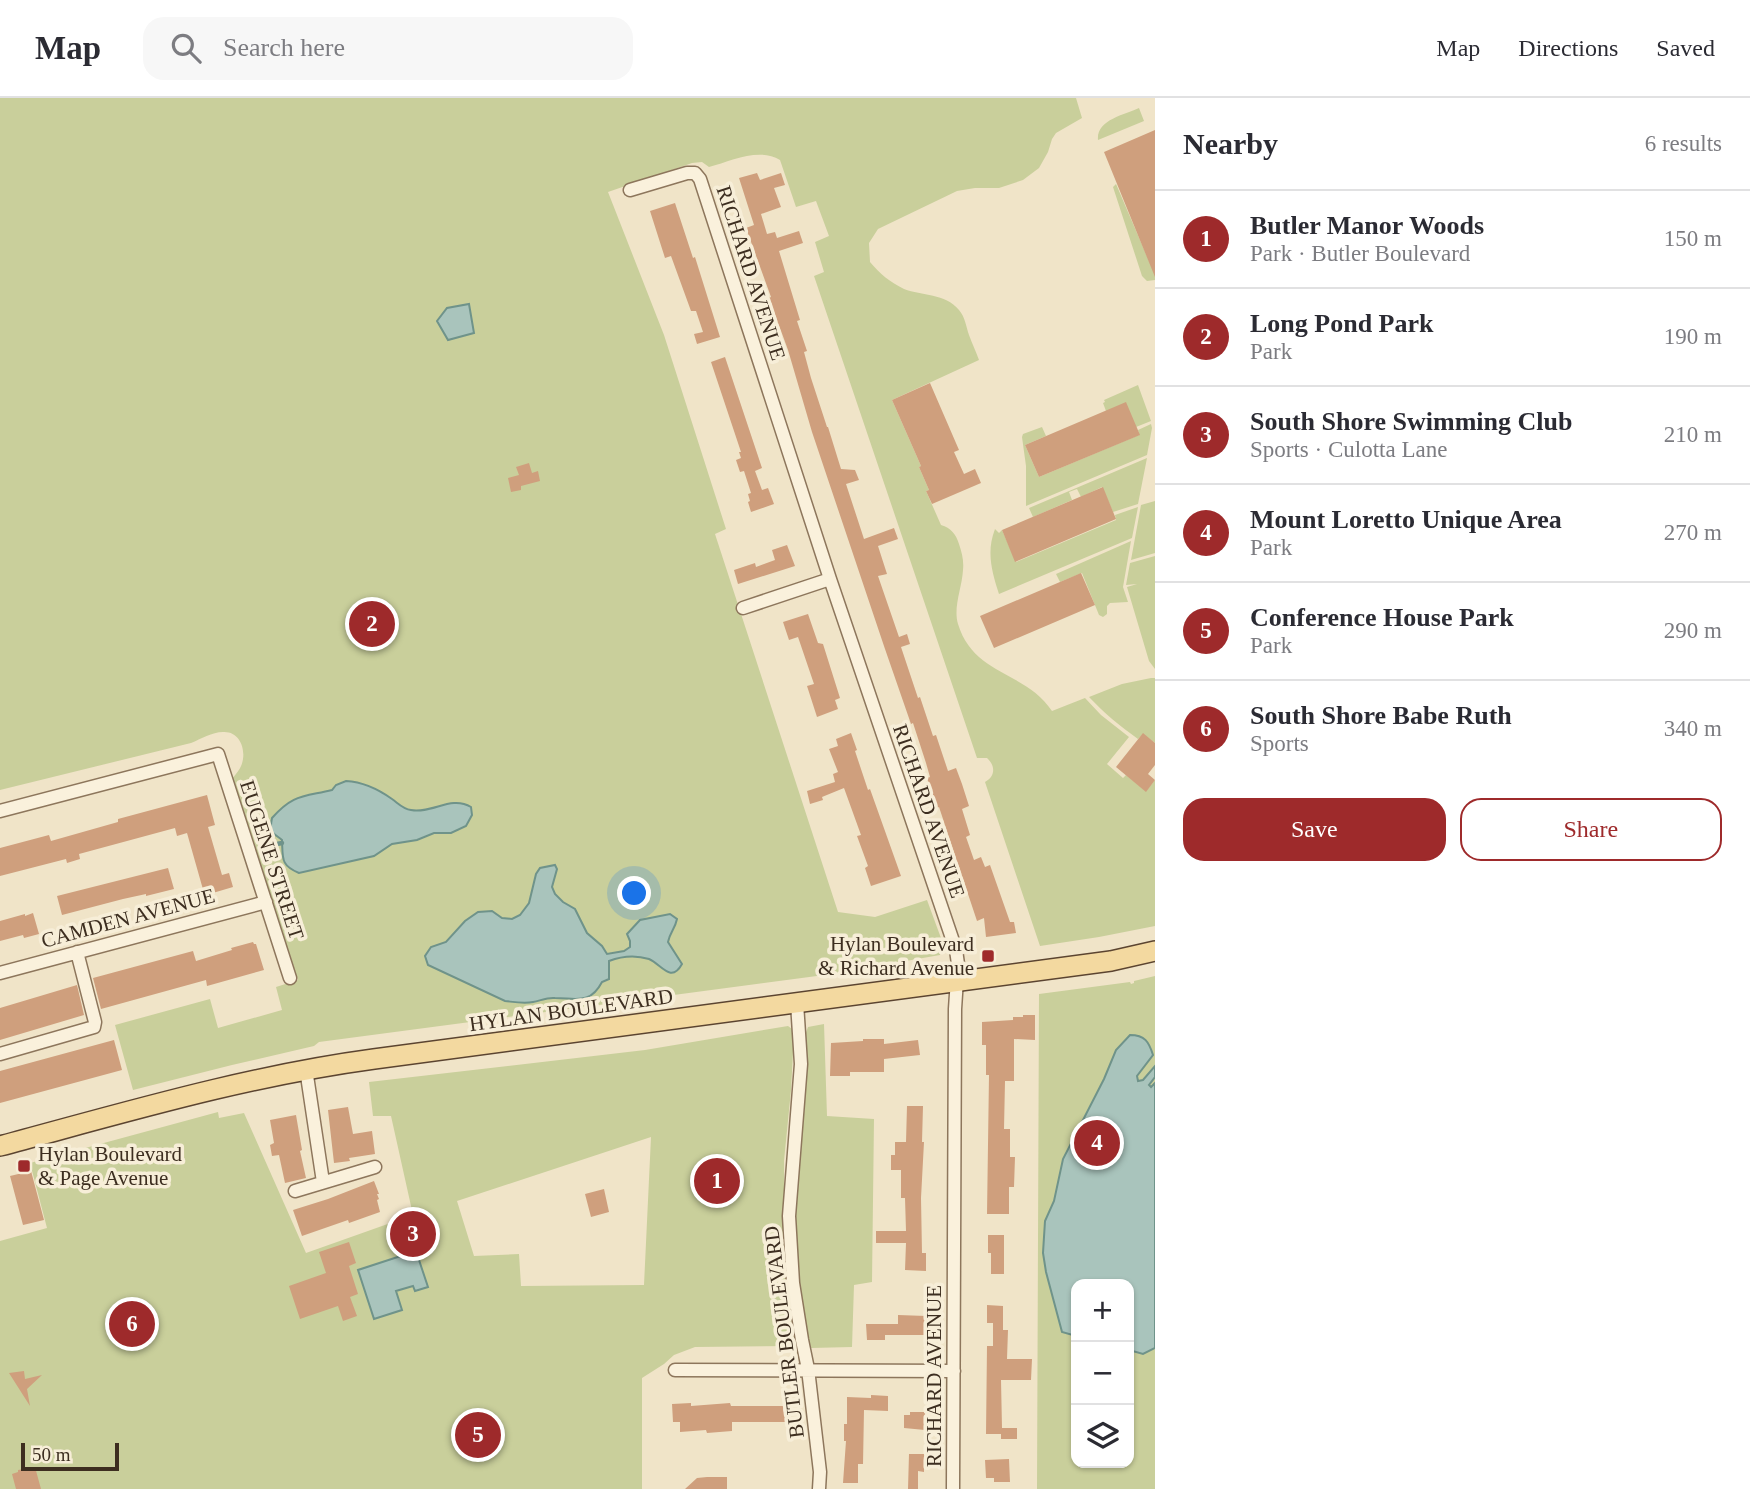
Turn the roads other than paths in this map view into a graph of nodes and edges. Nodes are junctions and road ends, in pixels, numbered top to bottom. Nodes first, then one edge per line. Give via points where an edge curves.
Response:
1 (631, 190) dead end
2 (830, 579) junction
3 (743, 607) dead end
4 (0, 811) edge
5 (266, 902) junction
6 (1155, 951) edge
7 (77, 952) junction
8 (0, 972) edge
9 (290, 978) dead end
10 (957, 981) junction
11 (797, 1003) junction
12 (0, 1054) edge
13 (306, 1069) junction
14 (0, 1146) edge
15 (375, 1167) dead end
16 (323, 1182) junction
17 (295, 1191) dead end
18 (808, 1369) junction
19 (675, 1370) dead end
20 (954, 1371) junction
21 (819, 1489) edge
22 (953, 1489) edge

1 - 2 street, RICHARD AVENUE via 687,173 700,179
2 - 3 street
2 - 10 street, RICHARD AVENUE via 956,950
4 - 5 street, EUGENE STREET via 218,754
5 - 7 street, CAMDEN AVENUE
5 - 9 street, EUGENE STREET
6 - 10 main road, HYLAN BOULEVARD
7 - 8 street, CAMDEN AVENUE
7 - 12 street via 94,1027
10 - 11 main road, HYLAN BOULEVARD
10 - 20 street, RICHARD AVENUE
11 - 13 main road, HYLAN BOULEVARD
11 - 18 street, BUTLER BOULEVARD via 801,1064 789,1216 793,1283
13 - 14 main road, HYLAN BOULEVARD
13 - 16 street
15 - 16 street
16 - 17 street
18 - 19 street
18 - 20 street
18 - 21 street, BUTLER BOULEVARD
20 - 22 street, RICHARD AVENUE

